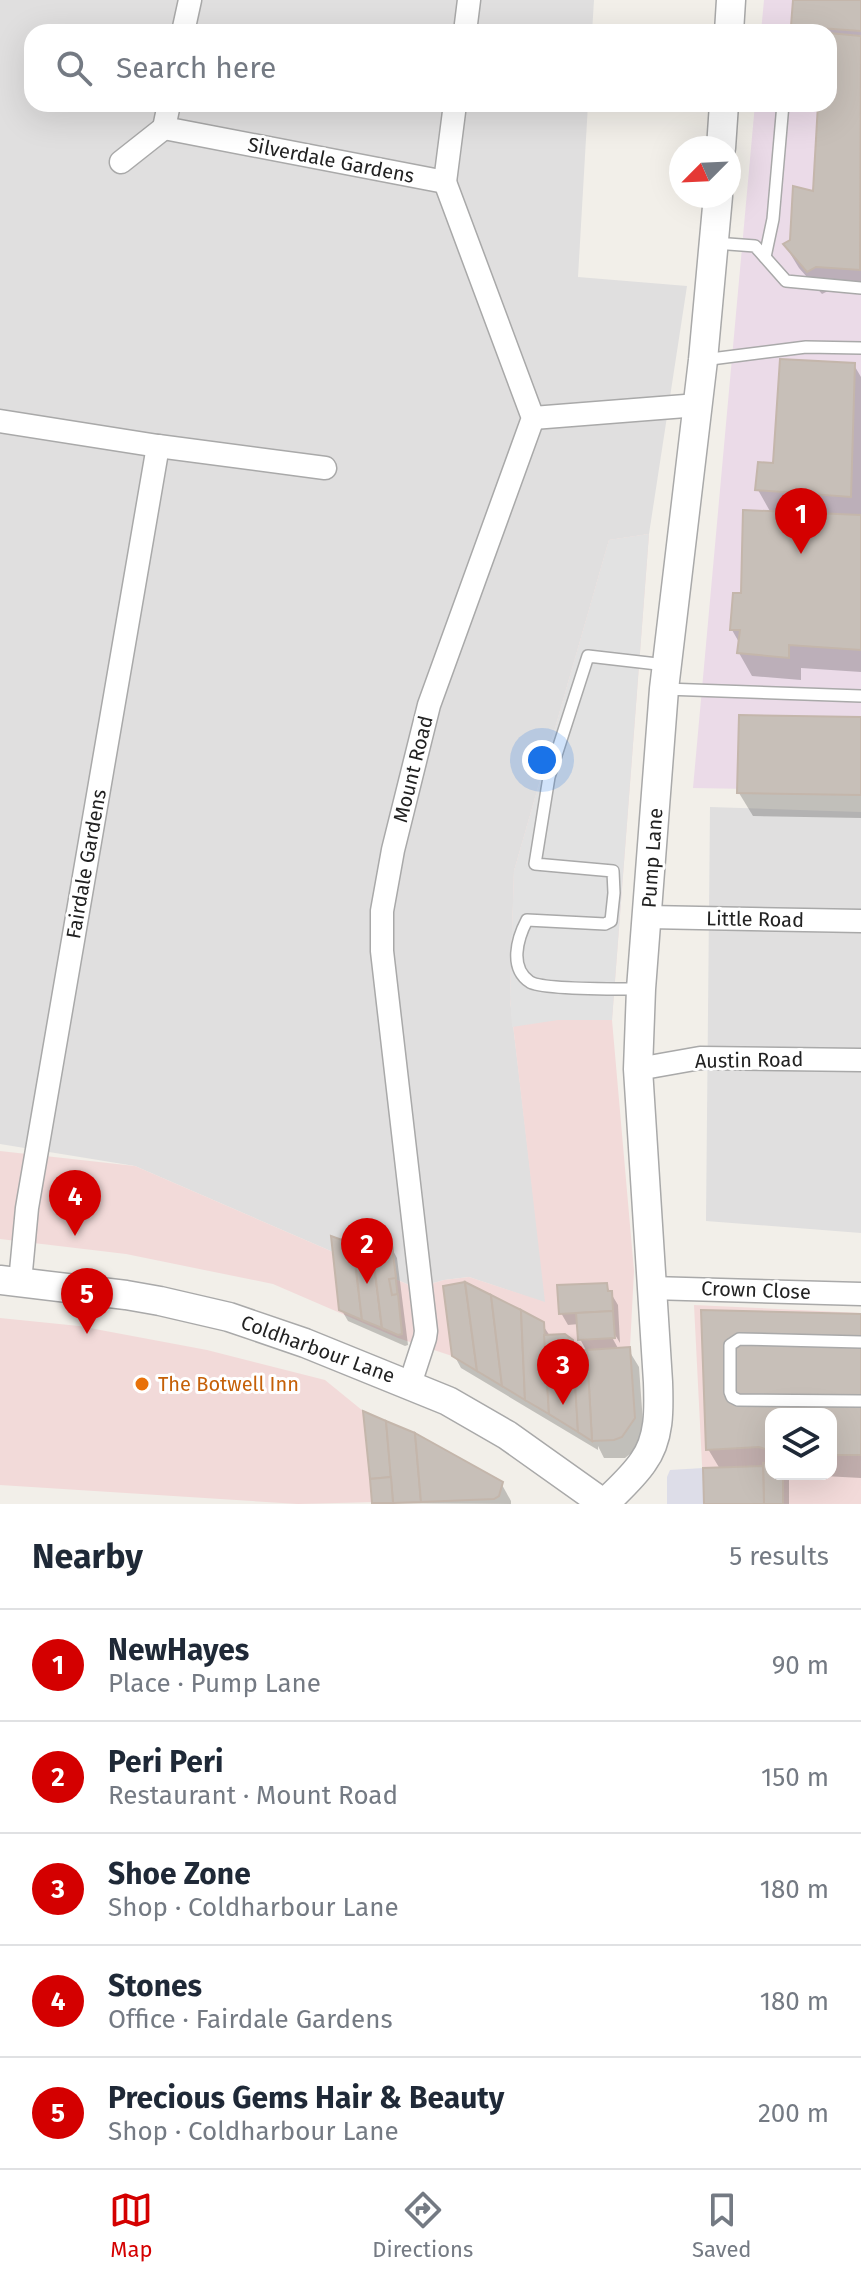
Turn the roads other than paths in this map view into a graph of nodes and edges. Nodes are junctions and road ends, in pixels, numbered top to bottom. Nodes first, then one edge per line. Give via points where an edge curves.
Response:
1 (190, 0) edge
2 (469, 0) edge
3 (731, 0) edge
4 (185, 24) edge
5 (466, 24) edge
6 (730, 24) edge
7 (167, 112) edge
8 (454, 112) edge
9 (723, 112) edge
10 (782, 112) edge
11 (164, 128) junction
12 (722, 136) edge
13 (121, 162) dead end
14 (445, 182) junction
15 (717, 208) edge
16 (715, 243) junction
17 (765, 257) junction
18 (861, 288) edge
19 (861, 348) edge
20 (703, 360) junction
21 (698, 405) junction
22 (533, 418) junction
23 (0, 421) edge
24 (158, 446) junction
25 (325, 468) dead end
26 (666, 677) junction
27 (861, 696) edge
28 (648, 917) junction
29 (861, 921) edge
30 (641, 989) junction
31 (861, 1060) edge
32 (638, 1069) junction
33 (10, 1281) edge
34 (651, 1288) junction
35 (861, 1294) edge
36 (861, 1342) edge
37 (410, 1384) junction
38 (861, 1401) edge
39 (604, 1504) edge

1 - 4 street
2 - 5 street
3 - 6 street
7 - 11 street
8 - 14 street
9 - 12 street
10 - 17 lane
11 - 13 street
11 - 14 street, Silverdale Gardens
14 - 22 street
15 - 16 street, Pump Lane
16 - 17 lane via 755,246
16 - 20 street, Pump Lane
17 - 18 lane via 786,281
19 - 20 lane via 806,347
20 - 21 street, Pump Lane
21 - 22 street
21 - 26 street, Pump Lane
22 - 37 street, Mount Road via 429,705 382,911 382,951 426,1331
23 - 24 street
24 - 25 street
24 - 33 street, Fairdale Gardens
26 - 27 lane
26 - 28 street, Pump Lane
26 - 30 lane via 588,656 549,777 535,864 613,871 611,921 527,920 516,953 521,974 533,984
28 - 29 street, Little Road
28 - 30 street, Pump Lane
30 - 32 street, Pump Lane
31 - 32 street, Austin Road via 700,1058
32 - 34 street, Pump Lane
33 - 37 street, Coldharbour Lane via 126,1295 229,1317
34 - 35 street, Crown Close
34 - 39 street, Pump Lane via 658,1420 643,1462
36 - 38 lane via 739,1339 730,1345 730,1392 738,1400
37 - 39 street, Coldharbour Lane via 507,1435

